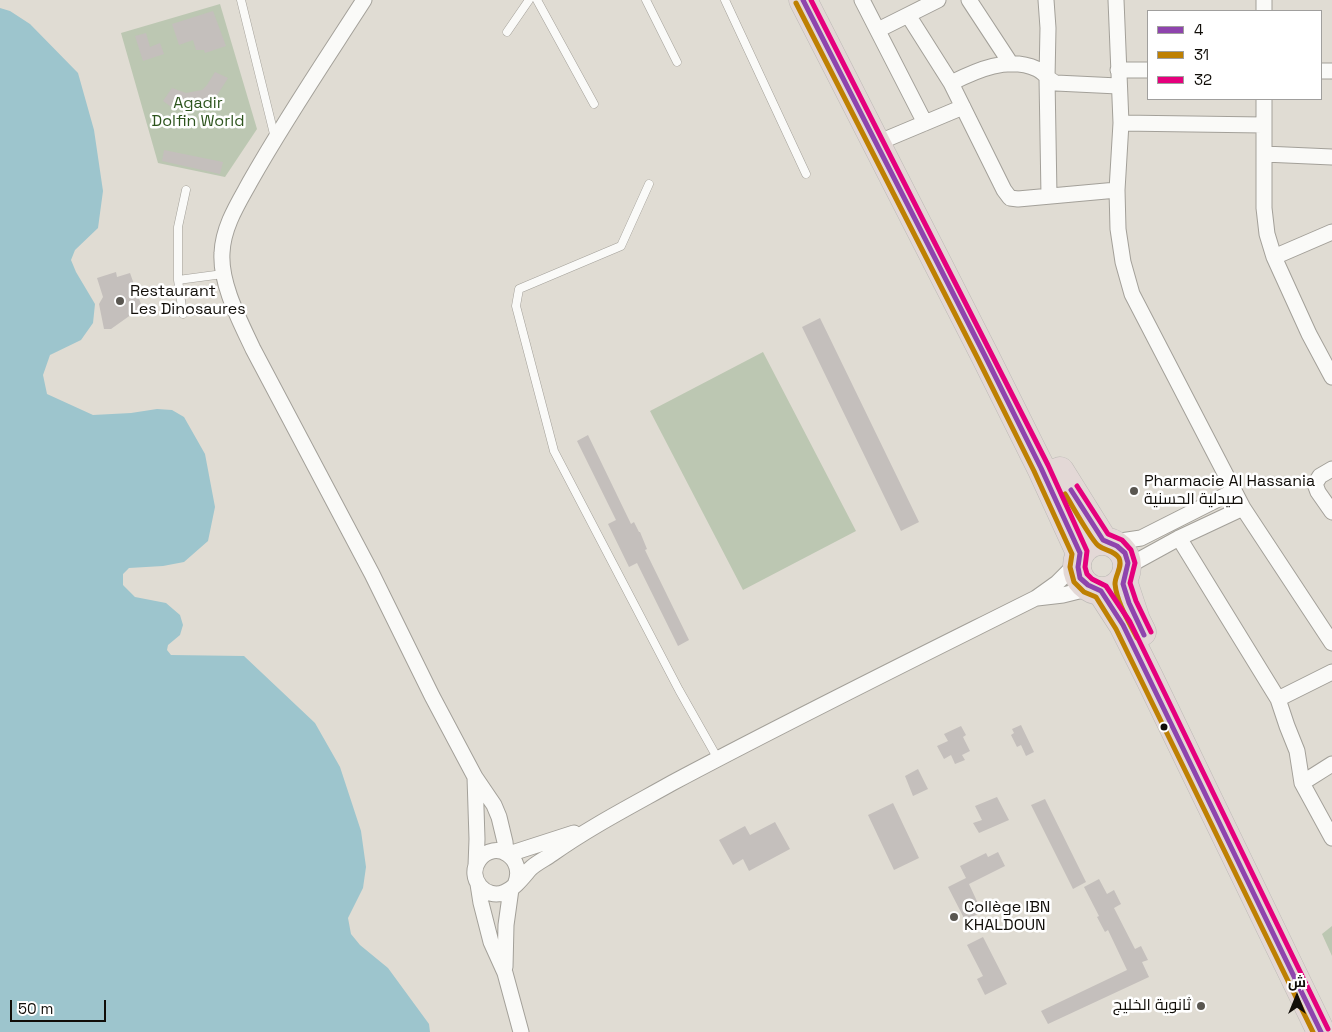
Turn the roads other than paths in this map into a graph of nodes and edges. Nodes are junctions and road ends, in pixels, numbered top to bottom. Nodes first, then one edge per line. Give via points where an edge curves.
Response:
1 (241, 0) edge
2 (364, 0) edge
3 (529, 0) edge
4 (537, 0) edge
5 (646, 0) edge
6 (724, 0) edge
7 (803, 0) edge
8 (821, 0) edge
9 (938, 0) edge
10 (969, 0) edge
11 (1046, 0) edge
12 (1116, 0) edge
13 (868, 2) edge
14 (908, 15) junction
15 (878, 30) junction
16 (507, 32) dead end
17 (677, 62) dead end
18 (1011, 64) junction
19 (1118, 70) junction
20 (1147, 70) edge
21 (1047, 78) junction
22 (951, 83) junction
23 (1118, 86) junction
24 (1264, 100) edge
25 (594, 104) dead end
26 (962, 107) junction
27 (924, 123) junction
28 (1121, 123) junction
29 (1263, 124) junction
30 (275, 138) junction
31 (890, 138) junction
32 (1264, 154) junction
33 (1332, 158) edge
34 (806, 174) dead end
35 (649, 184) dead end
36 (186, 190) dead end
37 (1117, 190) junction
38 (1049, 196) junction
39 (1332, 232) edge
40 (1274, 257) junction
41 (223, 274) junction
42 (178, 280) junction
43 (184, 314) dead end
44 (1332, 378) edge
45 (1332, 469) edge
46 (1234, 490) junction
47 (1243, 508) junction
48 (1332, 512) edge
49 (1179, 538) junction
50 (1093, 550) junction
51 (1111, 582) junction
52 (1036, 598) junction
53 (1332, 643) edge
54 (1332, 672) edge
55 (1278, 698) junction
56 (718, 759) junction
57 (1332, 764) edge
58 (475, 777) junction
59 (1302, 783) junction
60 (590, 828) junction
61 (1332, 838) edge
62 (507, 854) junction
63 (476, 866) junction
64 (478, 884) junction
65 (513, 887) junction
66 (505, 973) junction
67 (1332, 1020) edge
68 (521, 1032) edge
69 (1321, 1032) edge

1 - 30 lane
2 - 30 street
3 - 16 lane
4 - 25 lane
5 - 17 lane
6 - 34 lane
7 - 50 highway via 1045,476
8 - 31 highway
9 - 14 street
10 - 18 street
11 - 21 street
12 - 19 street
13 - 15 street
14 - 15 street
14 - 22 street
15 - 27 street
18 - 21 street via 1039,70
18 - 22 street via 992,66
19 - 20 street
19 - 23 street
21 - 23 street via 1056,83
21 - 38 street
22 - 26 street
23 - 28 street
24 - 29 street
26 - 27 street
26 - 38 street via 1010,198
27 - 31 street
28 - 29 street
28 - 37 street
29 - 32 street
30 - 41 street via 228,222 222,252
31 - 50 highway via 1050,455
32 - 33 street
32 - 40 street via 1264,208
35 - 56 lane via 621,246 519,289 516,306 554,451
36 - 42 lane via 178,227
37 - 38 street
37 - 46 street via 1118,229 1132,294
39 - 40 street
40 - 44 street
41 - 42 lane
41 - 58 street via 253,349
42 - 43 lane
45 - 48 street via 1320,476 1315,484
46 - 47 street
46 - 50 street via 1140,538
47 - 49 street
47 - 53 street
49 - 51 street
49 - 55 street
50 - 51 highway via 1078,573 1083,582
50 - 51 highway via 1122,550 1127,560
50 - 52 street
51 - 52 street via 1063,595
51 - 67 highway via 1136,620
51 - 69 highway via 1123,625
52 - 56 street
54 - 55 street
55 - 59 street via 1297,751
56 - 60 street
57 - 59 street
58 - 62 street via 499,817
58 - 63 street
59 - 61 street
60 - 62 street
60 - 65 street via 533,866
62 - 63 street via 488,852
62 - 65 street via 518,868
63 - 64 street
64 - 65 street via 493,894
64 - 66 street via 492,942
65 - 66 street via 505,934
66 - 68 street

